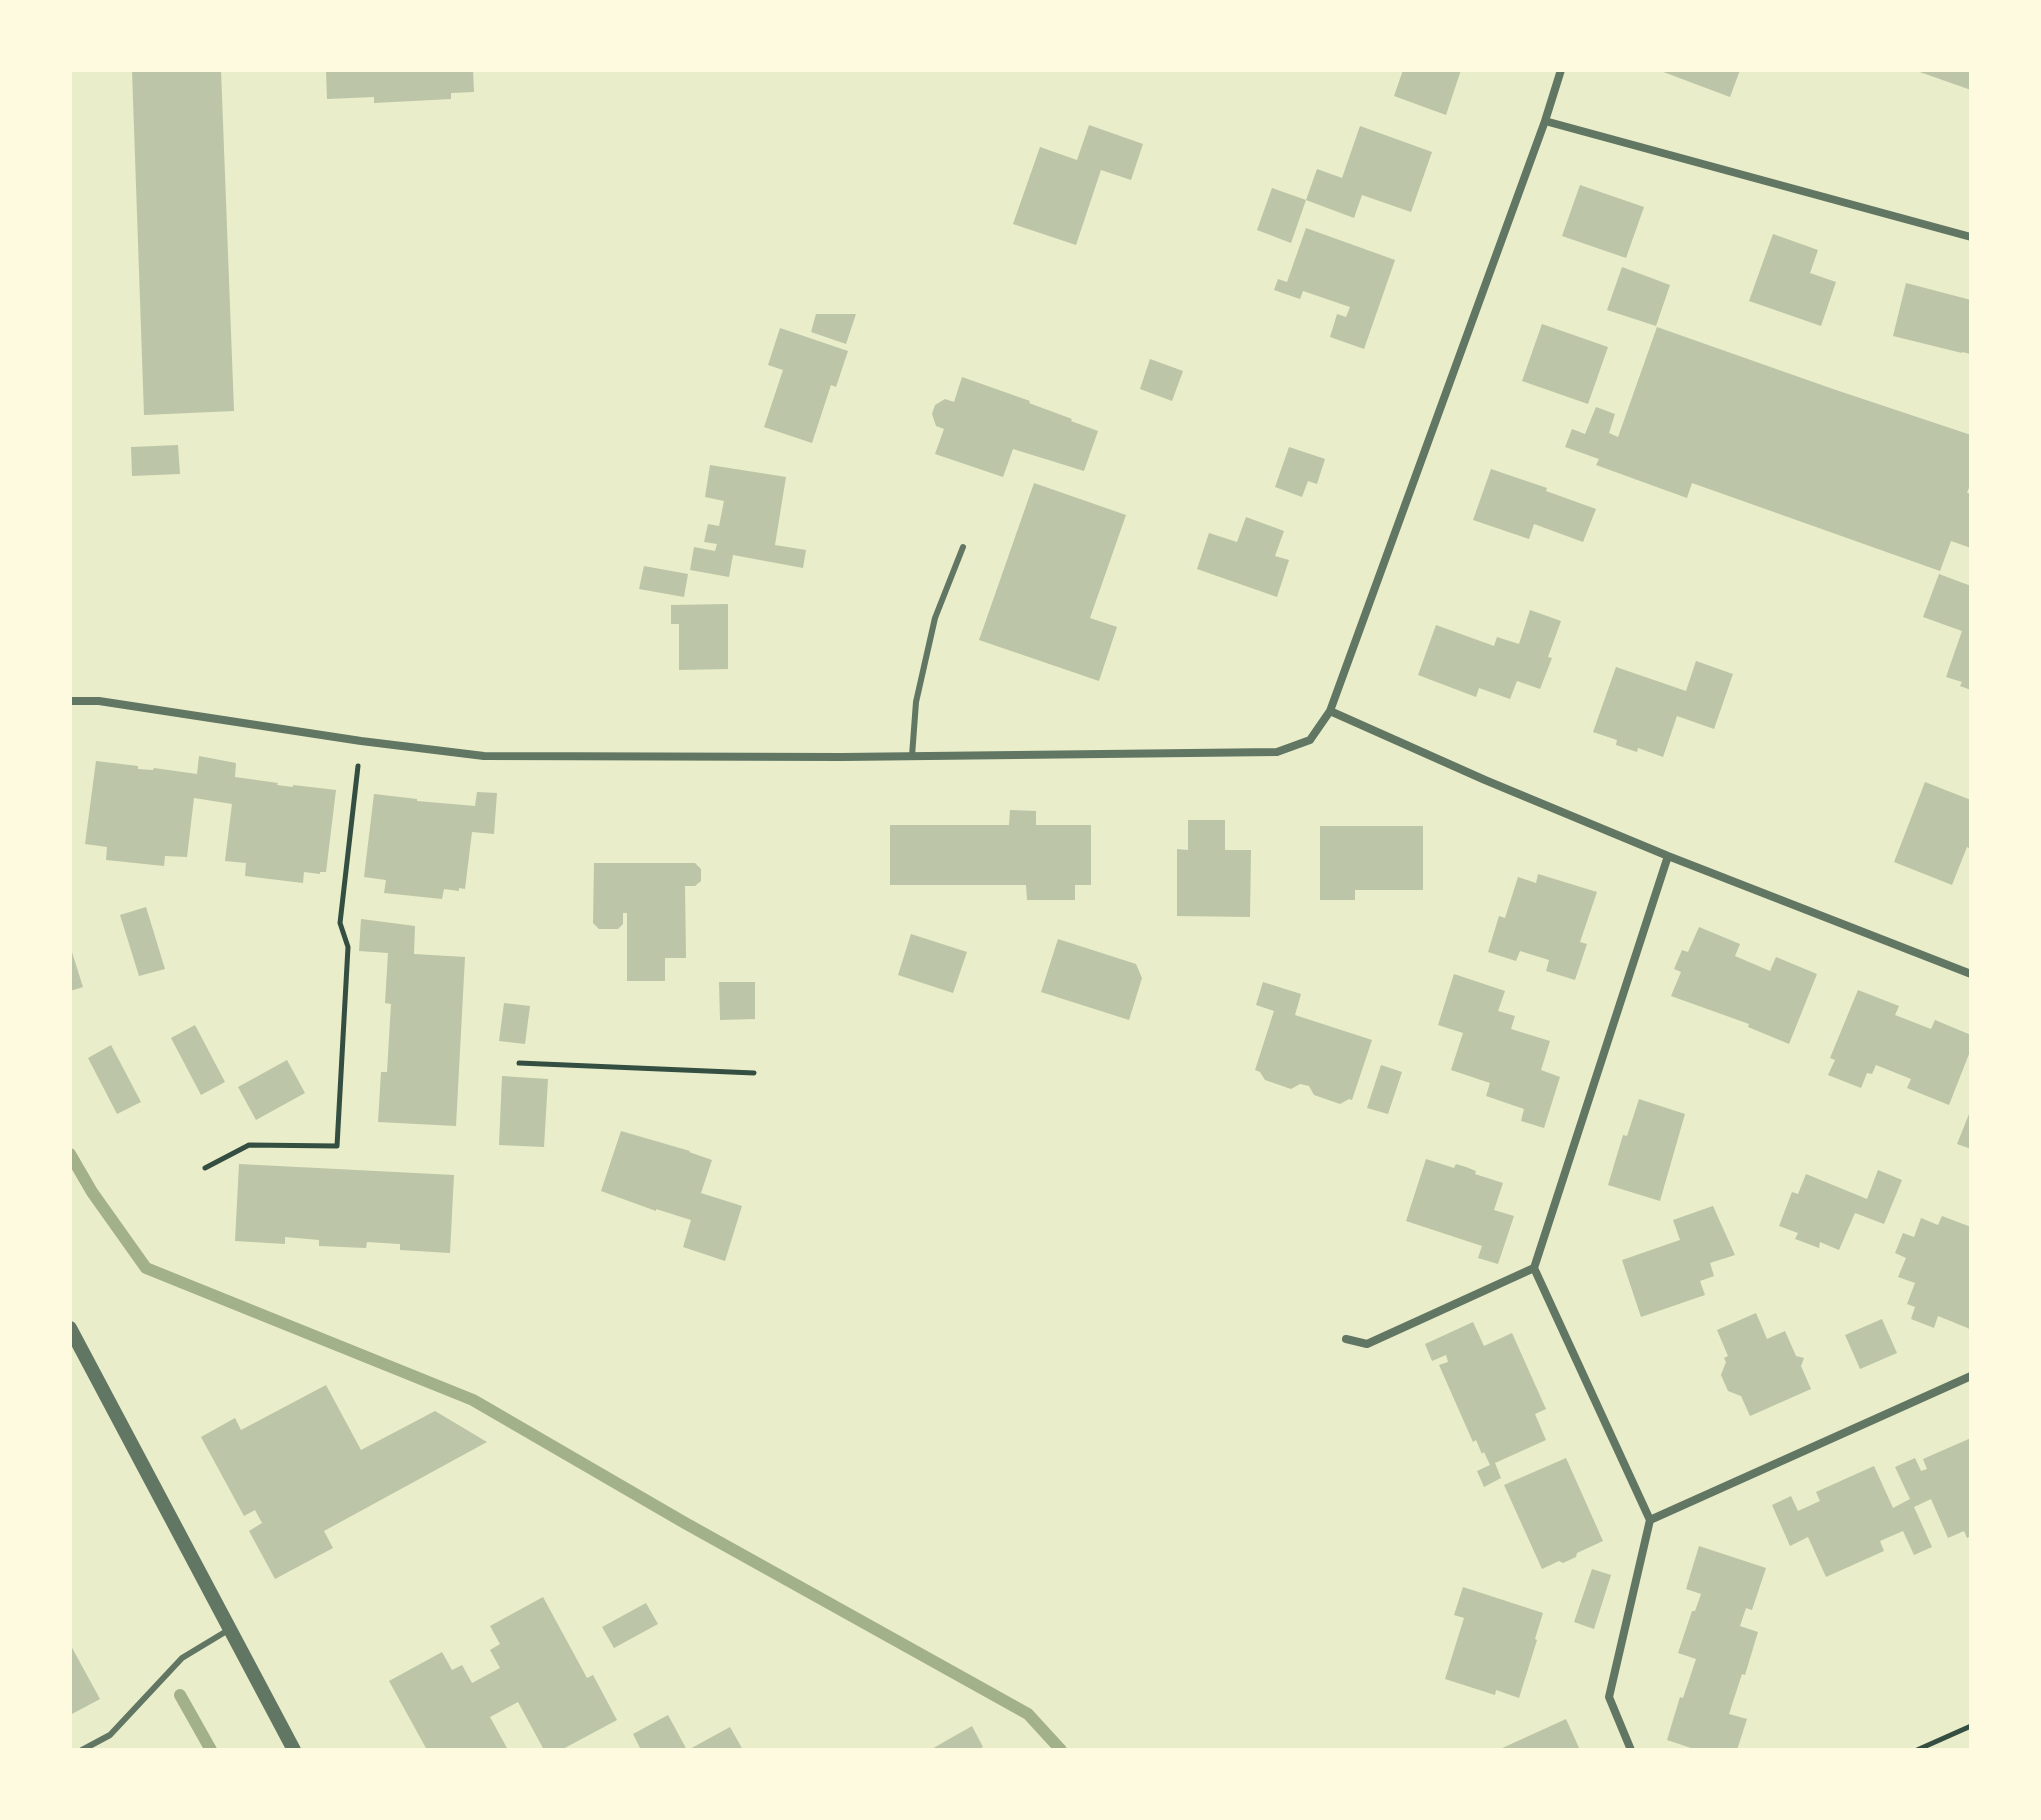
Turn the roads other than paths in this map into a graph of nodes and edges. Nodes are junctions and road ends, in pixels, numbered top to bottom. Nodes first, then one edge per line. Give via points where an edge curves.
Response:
1 (1561, 70) edge
2 (1545, 121) junction
3 (1971, 237) edge
4 (963, 547) dead end
5 (70, 701) edge
6 (1330, 711) junction
7 (912, 756) junction
8 (1668, 856) junction
9 (1971, 974) edge
10 (1534, 1268) junction
11 (70, 1328) edge
12 (1346, 1339) dead end
13 (1971, 1376) edge
14 (1650, 1520) junction
15 (230, 1629) junction
16 (82, 1750) edge
17 (294, 1750) edge
18 (1631, 1750) edge

1 - 2 street
2 - 3 street
2 - 6 street
4 - 7 lane via 935,618 916,702
5 - 7 street via 484,756
6 - 7 street via 1310,740 1277,752
6 - 8 street
8 - 9 street
8 - 10 street
10 - 12 street via 1367,1344
10 - 14 street
11 - 15 street
13 - 14 street
14 - 18 street via 1609,1697
15 - 16 lane via 182,1658 110,1735
15 - 17 street

